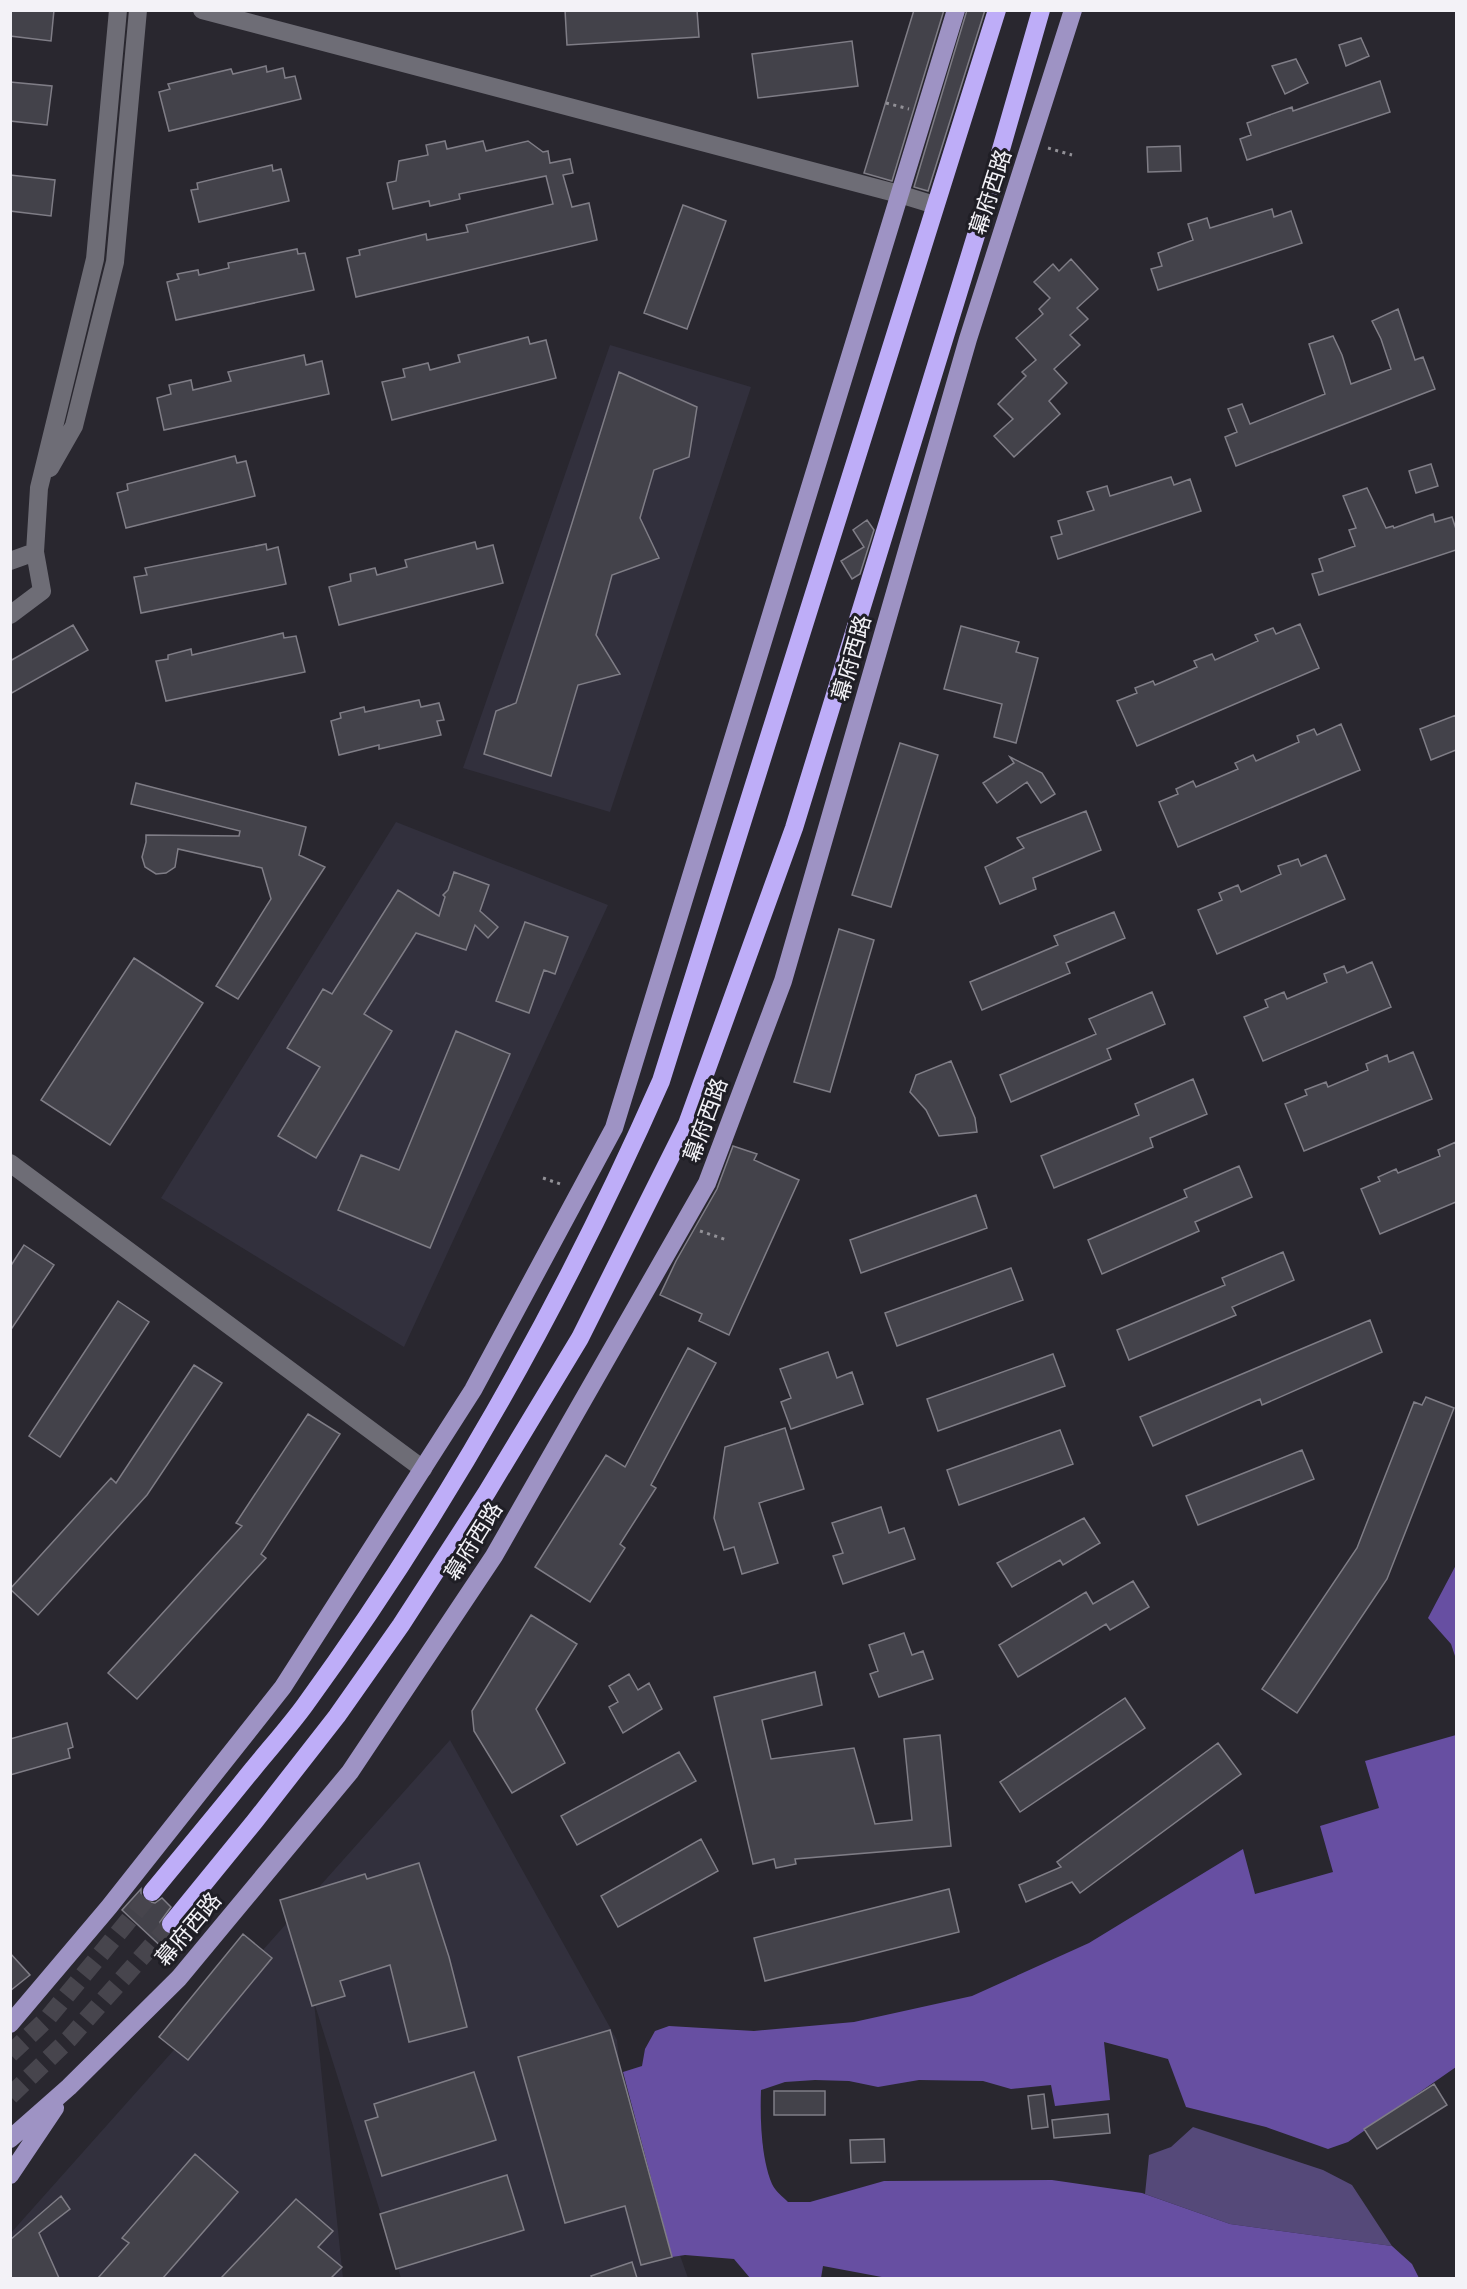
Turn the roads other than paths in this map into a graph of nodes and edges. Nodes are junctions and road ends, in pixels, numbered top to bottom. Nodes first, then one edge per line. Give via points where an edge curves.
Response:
1 (118, 10) edge
2 (138, 10) edge
3 (202, 10) edge
4 (956, 10) edge
5 (998, 10) edge
6 (1041, 10) edge
7 (1073, 10) edge
8 (899, 194) junction
9 (935, 205) junction
10 (39, 488) junction
11 (35, 552) junction
12 (10, 561) edge
13 (10, 615) edge
14 (10, 1162) edge
15 (423, 1469) junction
16 (152, 1892) tunnel mouth
17 (171, 1924) tunnel mouth
18 (10, 2024) edge
19 (69, 2087) junction
20 (10, 2139) edge
21 (10, 2175) edge

1 - 10 street via 95,259
2 - 10 street via 115,262 74,426
3 - 8 street
4 - 8 main road
5 - 9 highway, 幕府西路
6 - 17 highway, 幕府西路 via 794,828 687,1124 580,1338 488,1492 337,1716
7 - 19 main road, 幕府西路 via 968,339 783,981 707,1183 494,1556 350,1772 179,1978
8 - 9 street
8 - 15 main road via 614,1128 473,1390
9 - 16 highway, 幕府西路 via 661,1081 624,1166 571,1273 460,1474 303,1707
10 - 11 street
11 - 12 street
11 - 13 street via 42,591
14 - 15 street
15 - 18 main road via 283,1687
19 - 20 main road
19 - 21 main road

